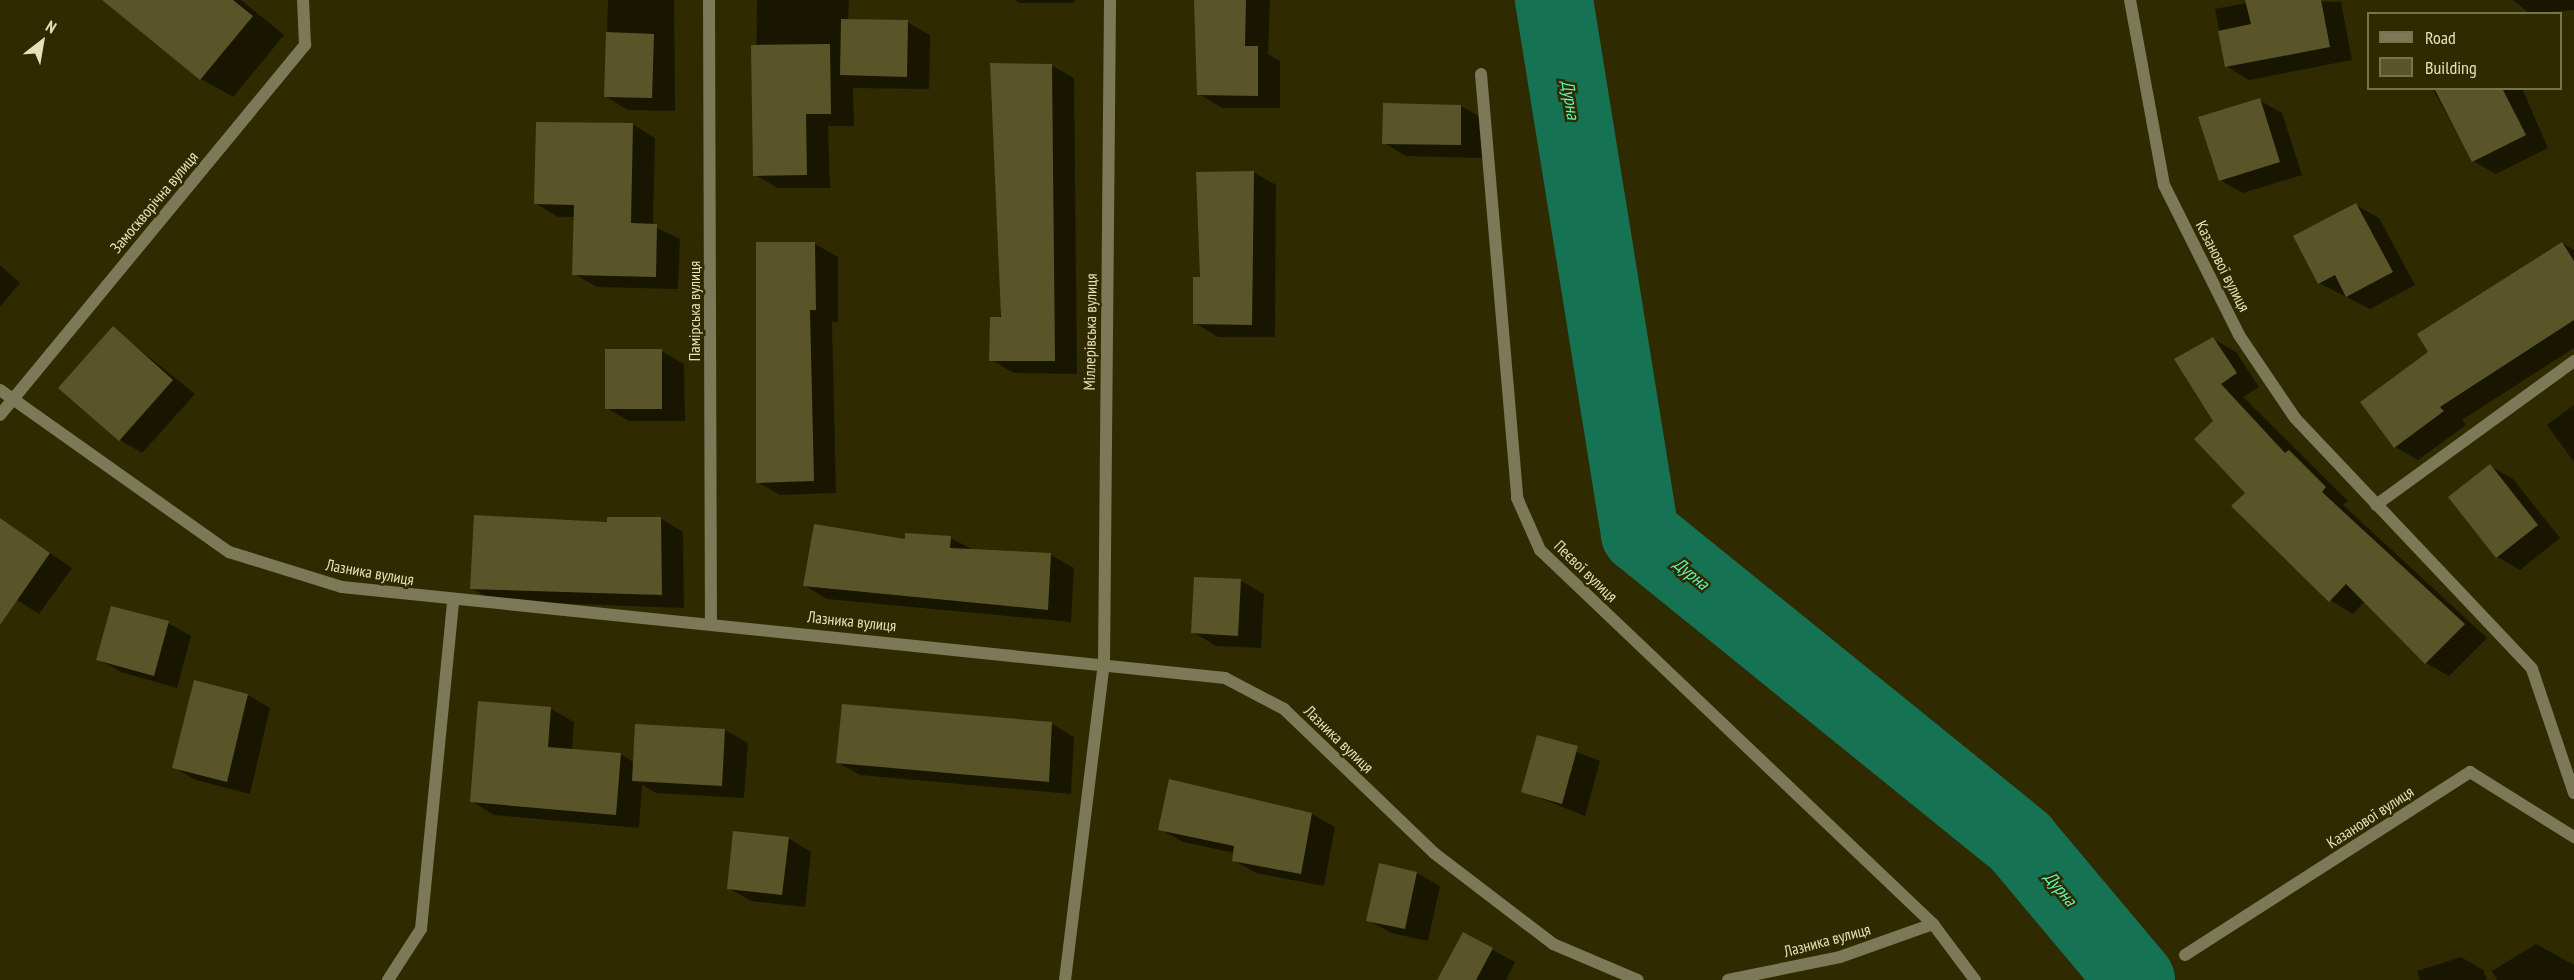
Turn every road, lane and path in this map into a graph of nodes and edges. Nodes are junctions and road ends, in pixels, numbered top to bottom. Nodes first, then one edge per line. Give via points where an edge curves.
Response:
1 (303, 0) edge
2 (709, 0) edge
3 (1110, 0) edge
4 (2130, 0) edge
5 (1481, 74) dead end
6 (2574, 361) edge
7 (0, 390) edge
8 (12, 400) junction
9 (0, 415) edge
10 (2376, 505) junction
11 (453, 602) junction
12 (711, 622) junction
13 (1104, 664) junction
14 (2574, 793) edge
15 (2574, 837) edge
16 (1933, 924) junction
17 (2185, 955) dead end
18 (388, 980) edge
19 (1065, 980) edge
20 (1638, 980) edge
21 (1728, 980) edge
22 (1975, 980) edge

1 - 8 street, Замоскворічна вулиця via 305,45
2 - 12 street, Памірська вулиця
3 - 13 street, Міллерівська вулиця
4 - 10 street, Казанової вулиця via 2164,185 2239,335 2295,418
5 - 16 street, Пеєвої вулиця via 1517,498 1540,549
6 - 10 street
7 - 8 street, Лазника вулиця
8 - 9 street, Замоскворічна вулиця
8 - 11 street, Лазника вулиця via 229,552 342,587
10 - 14 street, Казанової вулиця via 2532,669
11 - 12 street, Лазника вулиця
11 - 18 street via 421,929
12 - 13 street, Лазника вулиця
13 - 19 street, Міллерівська вулиця
13 - 20 street, Лазника вулиця via 1225,678 1284,709 1434,853 1516,916 1553,944
15 - 17 street, Казанової вулиця via 2470,772
16 - 21 street, Лазника вулиця via 1840,957
16 - 22 street, Пеєвої вулиця

